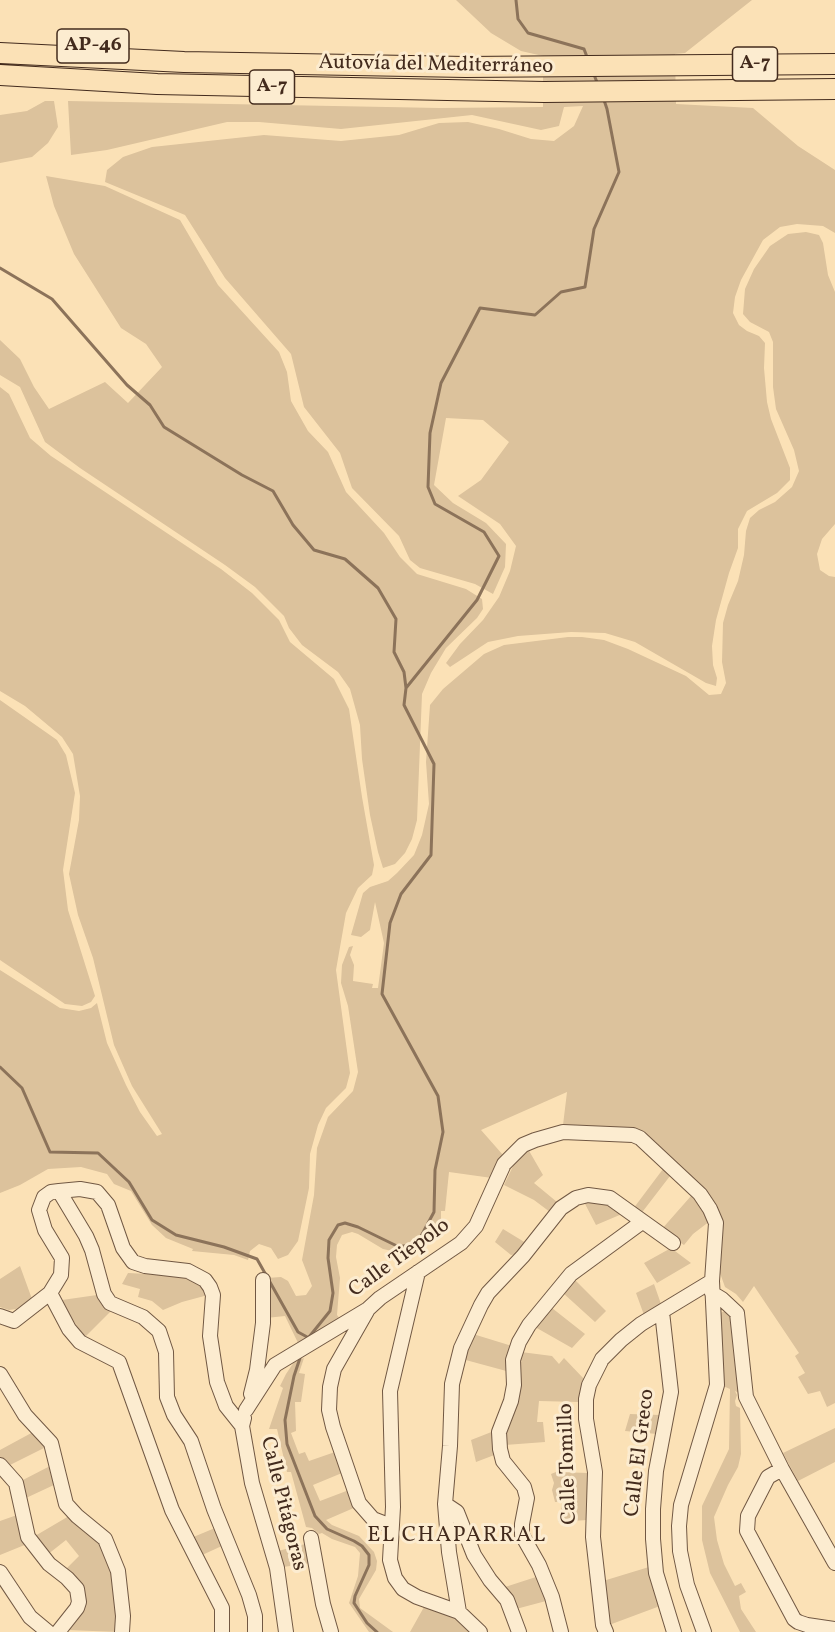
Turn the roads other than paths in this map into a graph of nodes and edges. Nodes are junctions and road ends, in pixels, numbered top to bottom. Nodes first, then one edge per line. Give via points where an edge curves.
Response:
1 (0, 39) edge
2 (0, 52) edge
3 (184, 62) junction
4 (835, 64) edge
5 (0, 75) edge
6 (835, 89) edge
7 (59, 1191) junction
8 (642, 1222) junction
9 (673, 1243) dead end
10 (418, 1272) junction
11 (263, 1280) dead end
12 (712, 1287) junction
13 (50, 1293) junction
14 (368, 1309) junction
15 (662, 1312) junction
16 (0, 1316) edge
17 (0, 1374) edge
18 (246, 1410) junction
19 (242, 1426) junction
20 (0, 1465) edge
21 (782, 1469) junction
22 (445, 1504) junction
23 (391, 1526) junction
24 (311, 1538) dead end
25 (835, 1563) edge
26 (0, 1572) edge
27 (459, 1612) junction
28 (829, 1630) edge
29 (48, 1632) edge
30 (58, 1632) edge
31 (122, 1632) edge
32 (222, 1632) edge
33 (255, 1632) edge
34 (286, 1632) edge
35 (330, 1632) edge
36 (480, 1632) edge
37 (519, 1632) edge
38 (561, 1632) edge
39 (606, 1632) edge
40 (674, 1632) edge
41 (704, 1632) edge

1 - 3 highway, AP-46 via 154,51
2 - 3 highway, Autovía del Mediterráneo / A-7
3 - 4 highway, Autovía del Mediterráneo / A-7 via 465,67
5 - 6 highway, Autovía del Mediterráneo / A-7 via 157,84 544,92
7 - 13 street via 44,1197 39,1210 45,1230 62,1258 61,1275
7 - 19 street via 97,1192 108,1205 123,1248 133,1262 188,1271 205,1280 213,1295 210,1336 217,1383 226,1406
7 - 33 street via 86,1236 110,1303 142,1317 159,1331 166,1352 166,1397 191,1441 249,1595
8 - 9 street
8 - 22 street via 610,1198 576,1198 561,1208 523,1257 488,1293 456,1363
8 - 38 street via 571,1274 529,1325 513,1360 514,1385 499,1432 500,1449 503,1461 524,1486 527,1498 522,1535 552,1597
10 - 12 street, Calle Tiepolo via 461,1243 476,1226 504,1164 524,1145 563,1132 627,1134 640,1138 700,1194 710,1209 717,1231
10 - 14 street, Calle Tiepolo
10 - 23 street via 390,1391
11 - 18 street, Calle Pitágoras via 257,1370
12 - 15 street, Calle Tomillo
12 - 21 street via 737,1313 746,1397
12 - 41 street, Calle Tiepolo via 717,1385 681,1505 679,1526 687,1585
13 - 16 street via 14,1321
13 - 32 street via 80,1342 118,1362 172,1510 222,1608
14 - 18 street, Calle Tiepolo via 275,1365
14 - 23 street via 334,1369 329,1410 359,1503 373,1519
15 - 39 street, Calle Tomillo via 641,1324 602,1359 586,1399 595,1472 593,1537
15 - 40 street, Calle El Greco via 671,1392 656,1471 653,1539 656,1573
17 - 31 street via 25,1415 51,1443 66,1504 105,1539 118,1571
18 - 19 street, Calle Pitágoras
19 - 34 street, Calle Pitágoras via 252,1483 278,1568
20 - 30 street via 16,1483 28,1537 49,1564 77,1589 77,1608
21 - 25 street
21 - 28 street via 768,1477 747,1516 747,1531 794,1619
22 - 27 street via 448,1552
22 - 37 street via 457,1512 474,1556 507,1600
23 - 27 street via 390,1560 395,1578 417,1598
24 - 35 street
26 - 29 street via 30,1617
27 - 36 street

